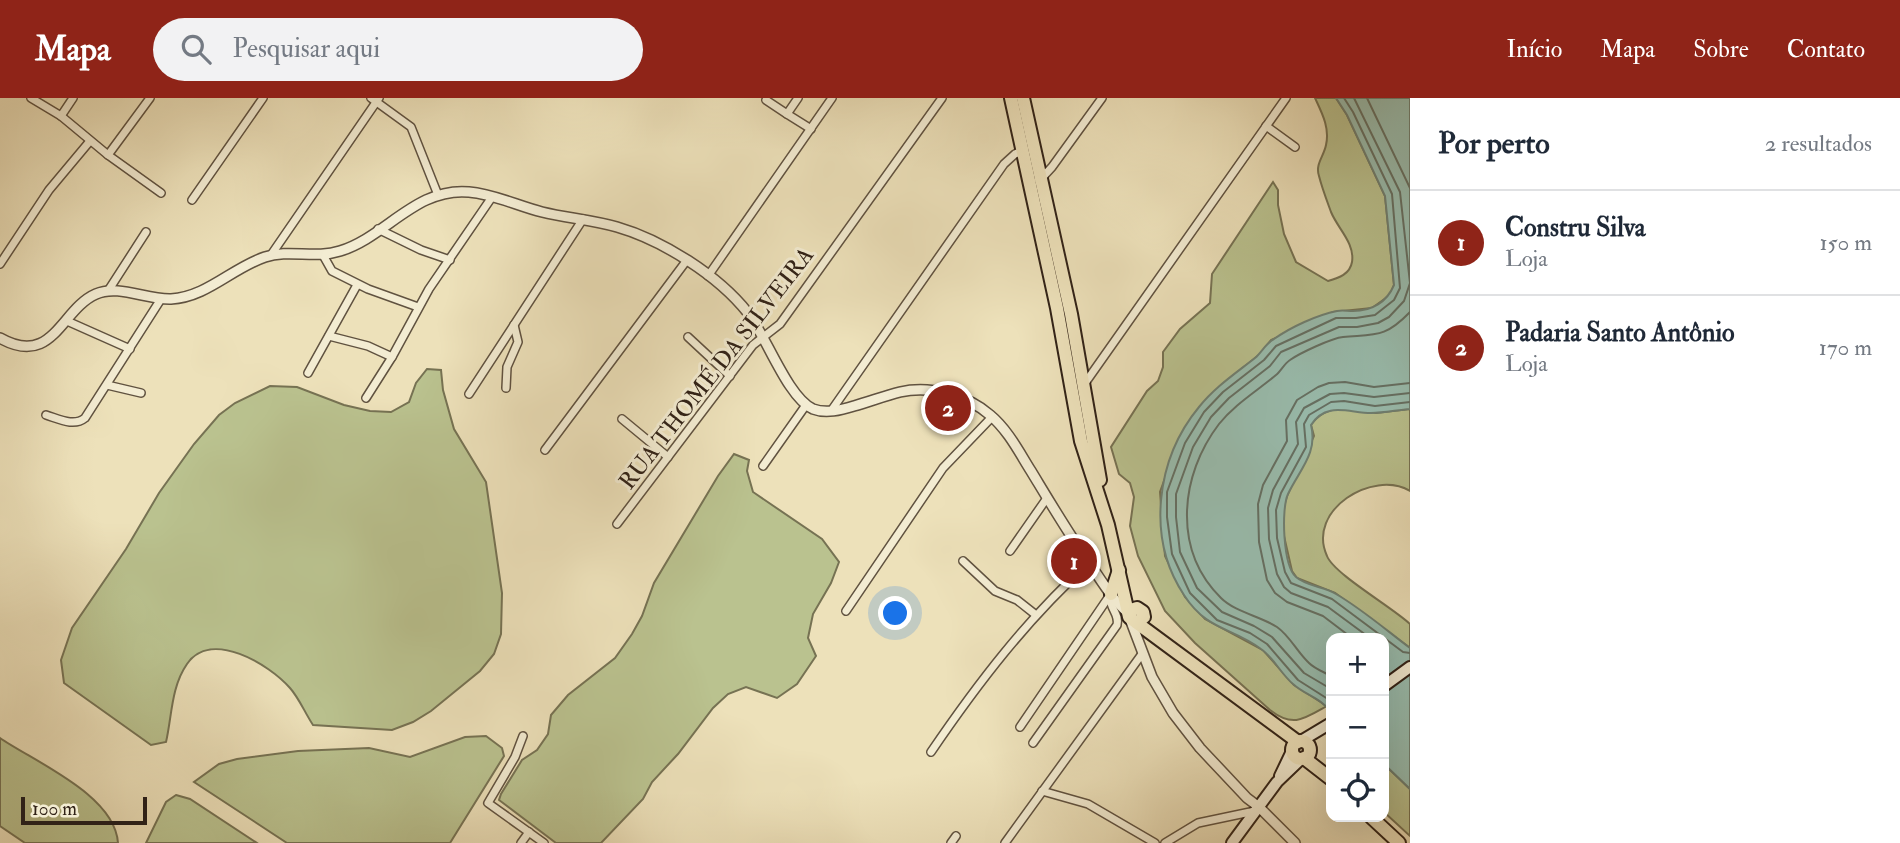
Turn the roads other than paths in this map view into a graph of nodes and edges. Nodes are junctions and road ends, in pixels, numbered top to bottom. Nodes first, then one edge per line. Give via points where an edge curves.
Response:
1 (31, 98) edge
2 (74, 98) edge
3 (150, 98) edge
4 (263, 98) edge
5 (798, 98) edge
6 (832, 98) edge
7 (942, 98) edge
8 (1011, 98) edge
9 (1024, 98) edge
10 (1102, 98) edge
11 (1286, 98) edge
12 (375, 99) edge
13 (766, 100) dead end
14 (787, 114) junction
15 (61, 116) junction
16 (1266, 126) junction
17 (811, 129) junction
18 (90, 141) junction
19 (1295, 147) dead end
20 (1028, 149) junction
21 (108, 155) junction
22 (1036, 182) junction
23 (161, 193) dead end
24 (438, 195) junction
25 (492, 197) junction
26 (192, 200) dead end
27 (583, 219) junction
28 (379, 229) junction
29 (146, 232) dead end
30 (271, 255) junction
31 (323, 255) junction
32 (450, 260) junction
33 (687, 260) junction
34 (0, 264) edge
35 (708, 276) junction
36 (357, 285) junction
37 (108, 291) junction
38 (161, 299) junction
39 (418, 307) junction
40 (67, 321) junction
41 (514, 325) junction
42 (329, 336) junction
43 (688, 337) dead end
44 (0, 338) edge
45 (764, 338) junction
46 (130, 349) junction
47 (392, 358) junction
48 (308, 373) dead end
49 (730, 376) junction
50 (107, 385) junction
51 (1078, 387) junction
52 (506, 388) dead end
53 (141, 393) dead end
54 (469, 394) dead end
55 (366, 398) dead end
56 (806, 405) junction
57 (831, 411) junction
58 (46, 415) dead end
59 (992, 417) junction
60 (622, 419) dead end
61 (545, 450) dead end
62 (668, 457) junction
63 (763, 466) dead end
64 (1047, 498) junction
65 (617, 524) dead end
66 (1010, 551) dead end
67 (963, 561) dead end
68 (1089, 564) junction
69 (1119, 570) junction
70 (1111, 594) junction
71 (846, 611) dead end
72 (1036, 615) junction
73 (1135, 617) junction
74 (1142, 654) junction
75 (1410, 667) edge
76 (1389, 682) edge
77 (1020, 727) dead end
78 (1326, 727) edge
79 (523, 736) dead end
80 (1033, 743) dead end
81 (1301, 750) junction
82 (931, 752) dead end
83 (1326, 774) edge
84 (1042, 792) junction
85 (1257, 809) junction
86 (1376, 822) edge
87 (528, 832) junction
88 (956, 836) dead end
89 (521, 843) edge
90 (544, 843) edge
91 (951, 843) edge
92 (1005, 843) edge
93 (1155, 843) edge
94 (1165, 843) edge
95 (1232, 843) edge
96 (1295, 843) edge
97 (1399, 843) edge

1 - 15 street
2 - 15 street
3 - 21 street
4 - 26 street
5 - 14 street
6 - 17 street
7 - 45 street, RUA THOMÉ DA SILVEIRA via 780,324
8 - 20 main road
9 - 20 main road
10 - 22 street
11 - 16 street
12 - 24 street via 411,127
12 - 30 street
13 - 14 street
14 - 17 street
15 - 18 street
16 - 19 street
16 - 51 street
17 - 35 street
18 - 21 street
18 - 34 street via 49,190
20 - 22 main road
20 - 57 street via 1004,164
21 - 23 street
22 - 51 main road
24 - 25 street via 459,192
24 - 28 street
25 - 27 street
25 - 32 street
27 - 33 street via 635,233
27 - 41 street
28 - 31 street via 345,249
28 - 32 street
29 - 37 street
30 - 31 street
30 - 38 street via 202,291
31 - 36 street via 332,271
32 - 39 street
33 - 35 street
33 - 61 street
35 - 45 street via 743,306
36 - 39 street
36 - 42 street
37 - 38 street
37 - 40 street via 87,299
38 - 46 street
39 - 47 street
40 - 44 street via 52,337 30,345
40 - 46 street
41 - 52 street via 518,342 506,367
41 - 54 street
42 - 47 street
42 - 48 street
43 - 49 street
45 - 49 street, RUA THOMÉ DA SILVEIRA via 753,345
45 - 56 street
46 - 50 street
47 - 55 street
49 - 62 street, RUA THOMÉ DA SILVEIRA
50 - 53 street
50 - 58 street via 79,422
51 - 69 main road via 1084,450
56 - 57 street
56 - 63 street
57 - 59 street via 926,389 967,401
59 - 64 street
59 - 71 street via 943,468
60 - 62 street
62 - 65 street, RUA THOMÉ DA SILVEIRA
64 - 66 street
64 - 68 street
67 - 72 street via 995,591
68 - 70 street
68 - 72 street
69 - 70 main road
69 - 73 main road
70 - 73 street
70 - 77 street
70 - 80 street via 1117,625
72 - 82 street
73 - 74 street
73 - 81 main road
74 - 84 street
74 - 85 street via 1161,694 1187,732
75 - 76 main road
78 - 81 main road
79 - 87 street via 488,803
81 - 83 main road
81 - 85 main road
84 - 92 street
84 - 93 street via 1088,804
85 - 94 street via 1198,823
85 - 95 main road
85 - 96 street
86 - 97 main road
87 - 89 street
87 - 90 street
88 - 91 street

